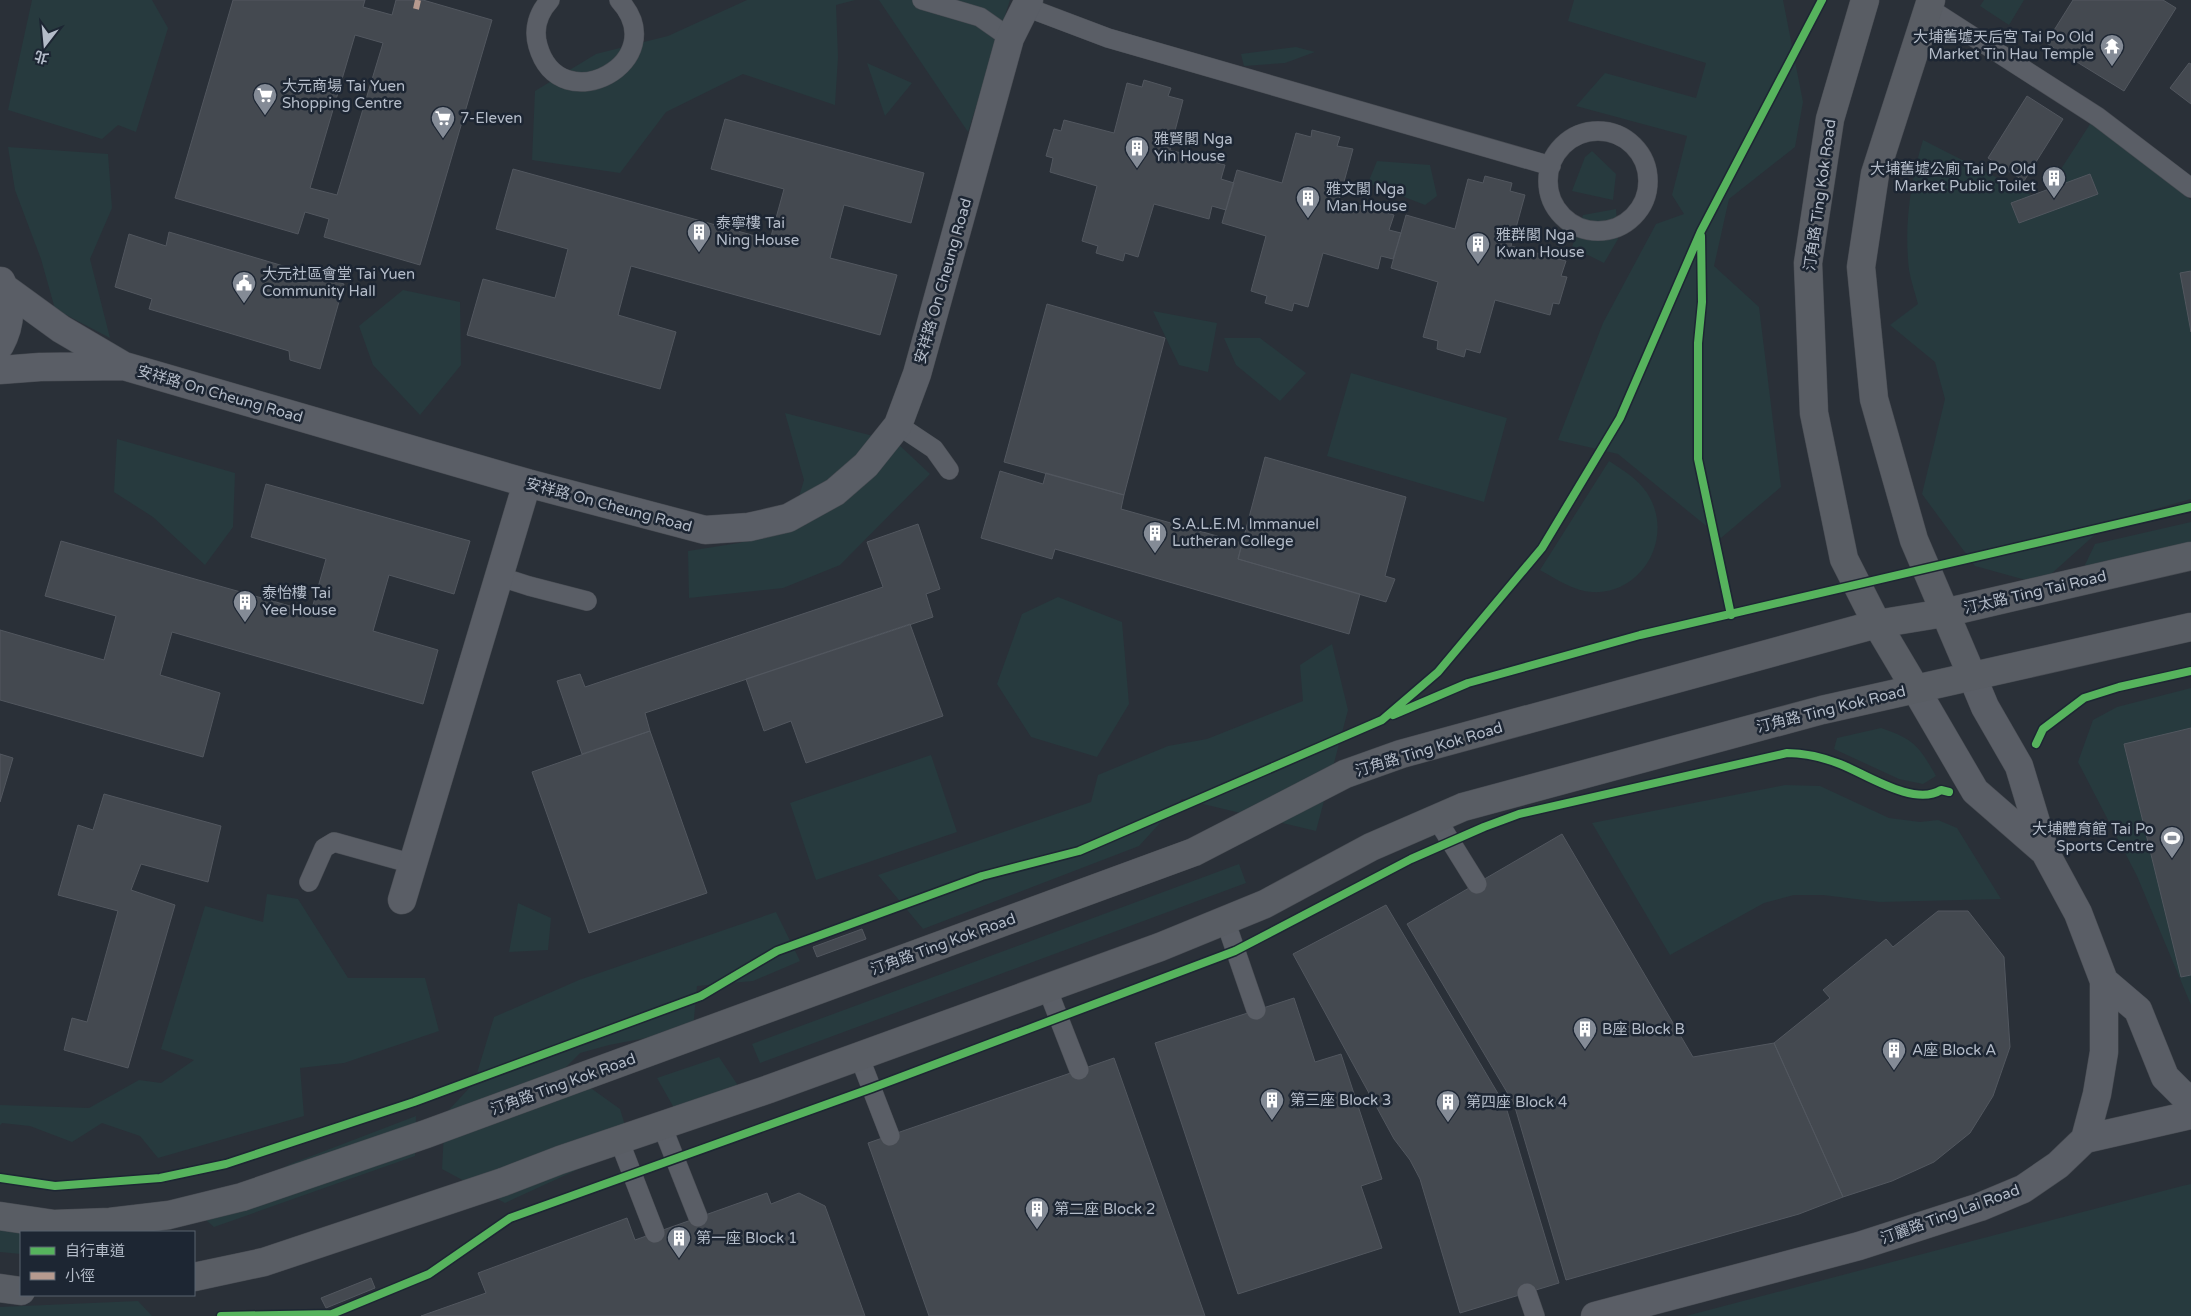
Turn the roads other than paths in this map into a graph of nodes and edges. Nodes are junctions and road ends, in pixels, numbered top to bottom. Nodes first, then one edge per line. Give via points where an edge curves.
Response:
1 (550, 0) edge
2 (619, 0) edge
3 (922, 0) edge
4 (1865, 0) edge
5 (1028, 3) edge
6 (1929, 4) edge
7 (1010, 38) junction
8 (1551, 166) junction
9 (2191, 188) edge
10 (3, 285) edge
11 (0, 346) edge
12 (124, 366) junction
13 (0, 370) edge
14 (898, 425) junction
15 (949, 470) dead end
16 (527, 483) junction
17 (2191, 556) edge
18 (498, 576) junction
19 (587, 600) dead end
20 (1944, 613) junction
21 (1877, 624) junction
22 (2191, 626) edge
23 (1972, 676) junction
24 (1915, 688) junction
25 (1436, 818) junction
26 (2045, 852) junction
27 (413, 864) junction
28 (309, 882) dead end
29 (1477, 884) dead end
30 (402, 900) dead end
31 (1225, 920) junction
32 (2104, 980) junction
33 (1047, 988) junction
34 (1256, 1010) dead end
35 (859, 1056) junction
36 (1079, 1070) dead end
37 (2191, 1099) edge
38 (2191, 1115) edge
39 (662, 1126) junction
40 (890, 1136) dead end
41 (2085, 1139) junction
42 (619, 1140) junction
43 (0, 1216) edge
44 (698, 1217) dead end
45 (655, 1233) dead end
46 (195, 1277) edge
47 (0, 1288) edge
48 (20, 1291) edge
49 (1527, 1293) dead end
50 (1535, 1316) edge
51 (1595, 1316) edge

1 - 2 lane via 537,22 540,54 562,77 593,82 609,76 630,52 632,22
3 - 7 lane via 980,17
4 - 21 main road, 汀角路 Ting Kok Road via 1830,119 1808,263 1814,413 1844,558
5 - 7 street, 安祥路 On Cheung Road
5 - 8 lane via 1108,38
6 - 9 lane via 2098,117
6 - 20 main road via 1875,174 1861,268 1874,399 1914,540
7 - 14 street, 安祥路 On Cheung Road via 917,374
8 - 8 lane via 1558,152 1583,133 1615,134 1639,152 1646,166 1649,182 1645,199 1636,214 1624,224 1608,230 1590,230 1574,225 1560,214 1552,199 1548,182
10 - 11 street, 安祥路 On Cheung Road via 10,311 7,332
10 - 12 street, 安祥路 On Cheung Road via 61,329
12 - 13 street, 安祥路 On Cheung Road via 40,366
12 - 16 street, 安祥路 On Cheung Road
14 - 15 lane via 934,449
14 - 16 street, 安祥路 On Cheung Road via 866,464 835,492 788,518 749,527 705,530
16 - 18 street
17 - 20 main road, 汀太路 Ting Tai Road
18 - 19 lane
18 - 27 street
20 - 21 main road, 汀太路 Ting Tai Road
20 - 23 main road
21 - 24 main road, 汀角路 Ting Kok Road
21 - 43 main road, 汀角路 Ting Kok Road via 1392,757 1345,774 1194,852 426,1134 242,1197 168,1215 110,1222 54,1224
22 - 23 main road
23 - 24 main road, 汀角路 Ting Kok Road
23 - 26 street via 1985,707 2019,766
24 - 25 main road, 汀角路 Ting Kok Road via 1463,807
24 - 26 street via 1975,791
25 - 29 lane
25 - 31 main road, 汀角路 Ting Kok Road via 1371,847 1265,904
26 - 32 street via 2078,912
27 - 28 lane via 334,842 324,848
27 - 30 street
31 - 33 main road, 汀角路 Ting Kok Road
31 - 34 lane
32 - 37 street via 2138,1010 2165,1077
32 - 41 street via 2104,1052
33 - 35 main road, 汀角路 Ting Kok Road
33 - 36 lane
35 - 39 main road, 汀角路 Ting Kok Road
35 - 40 lane
38 - 41 street
39 - 42 main road, 汀角路 Ting Kok Road
39 - 44 lane
41 - 51 street, 汀麗路 Ting Lai Road via 2058,1165 2024,1189 1980,1207 1859,1246
42 - 45 lane
42 - 46 main road, 汀角路 Ting Kok Road via 264,1262
47 - 48 main road
49 - 50 lane

